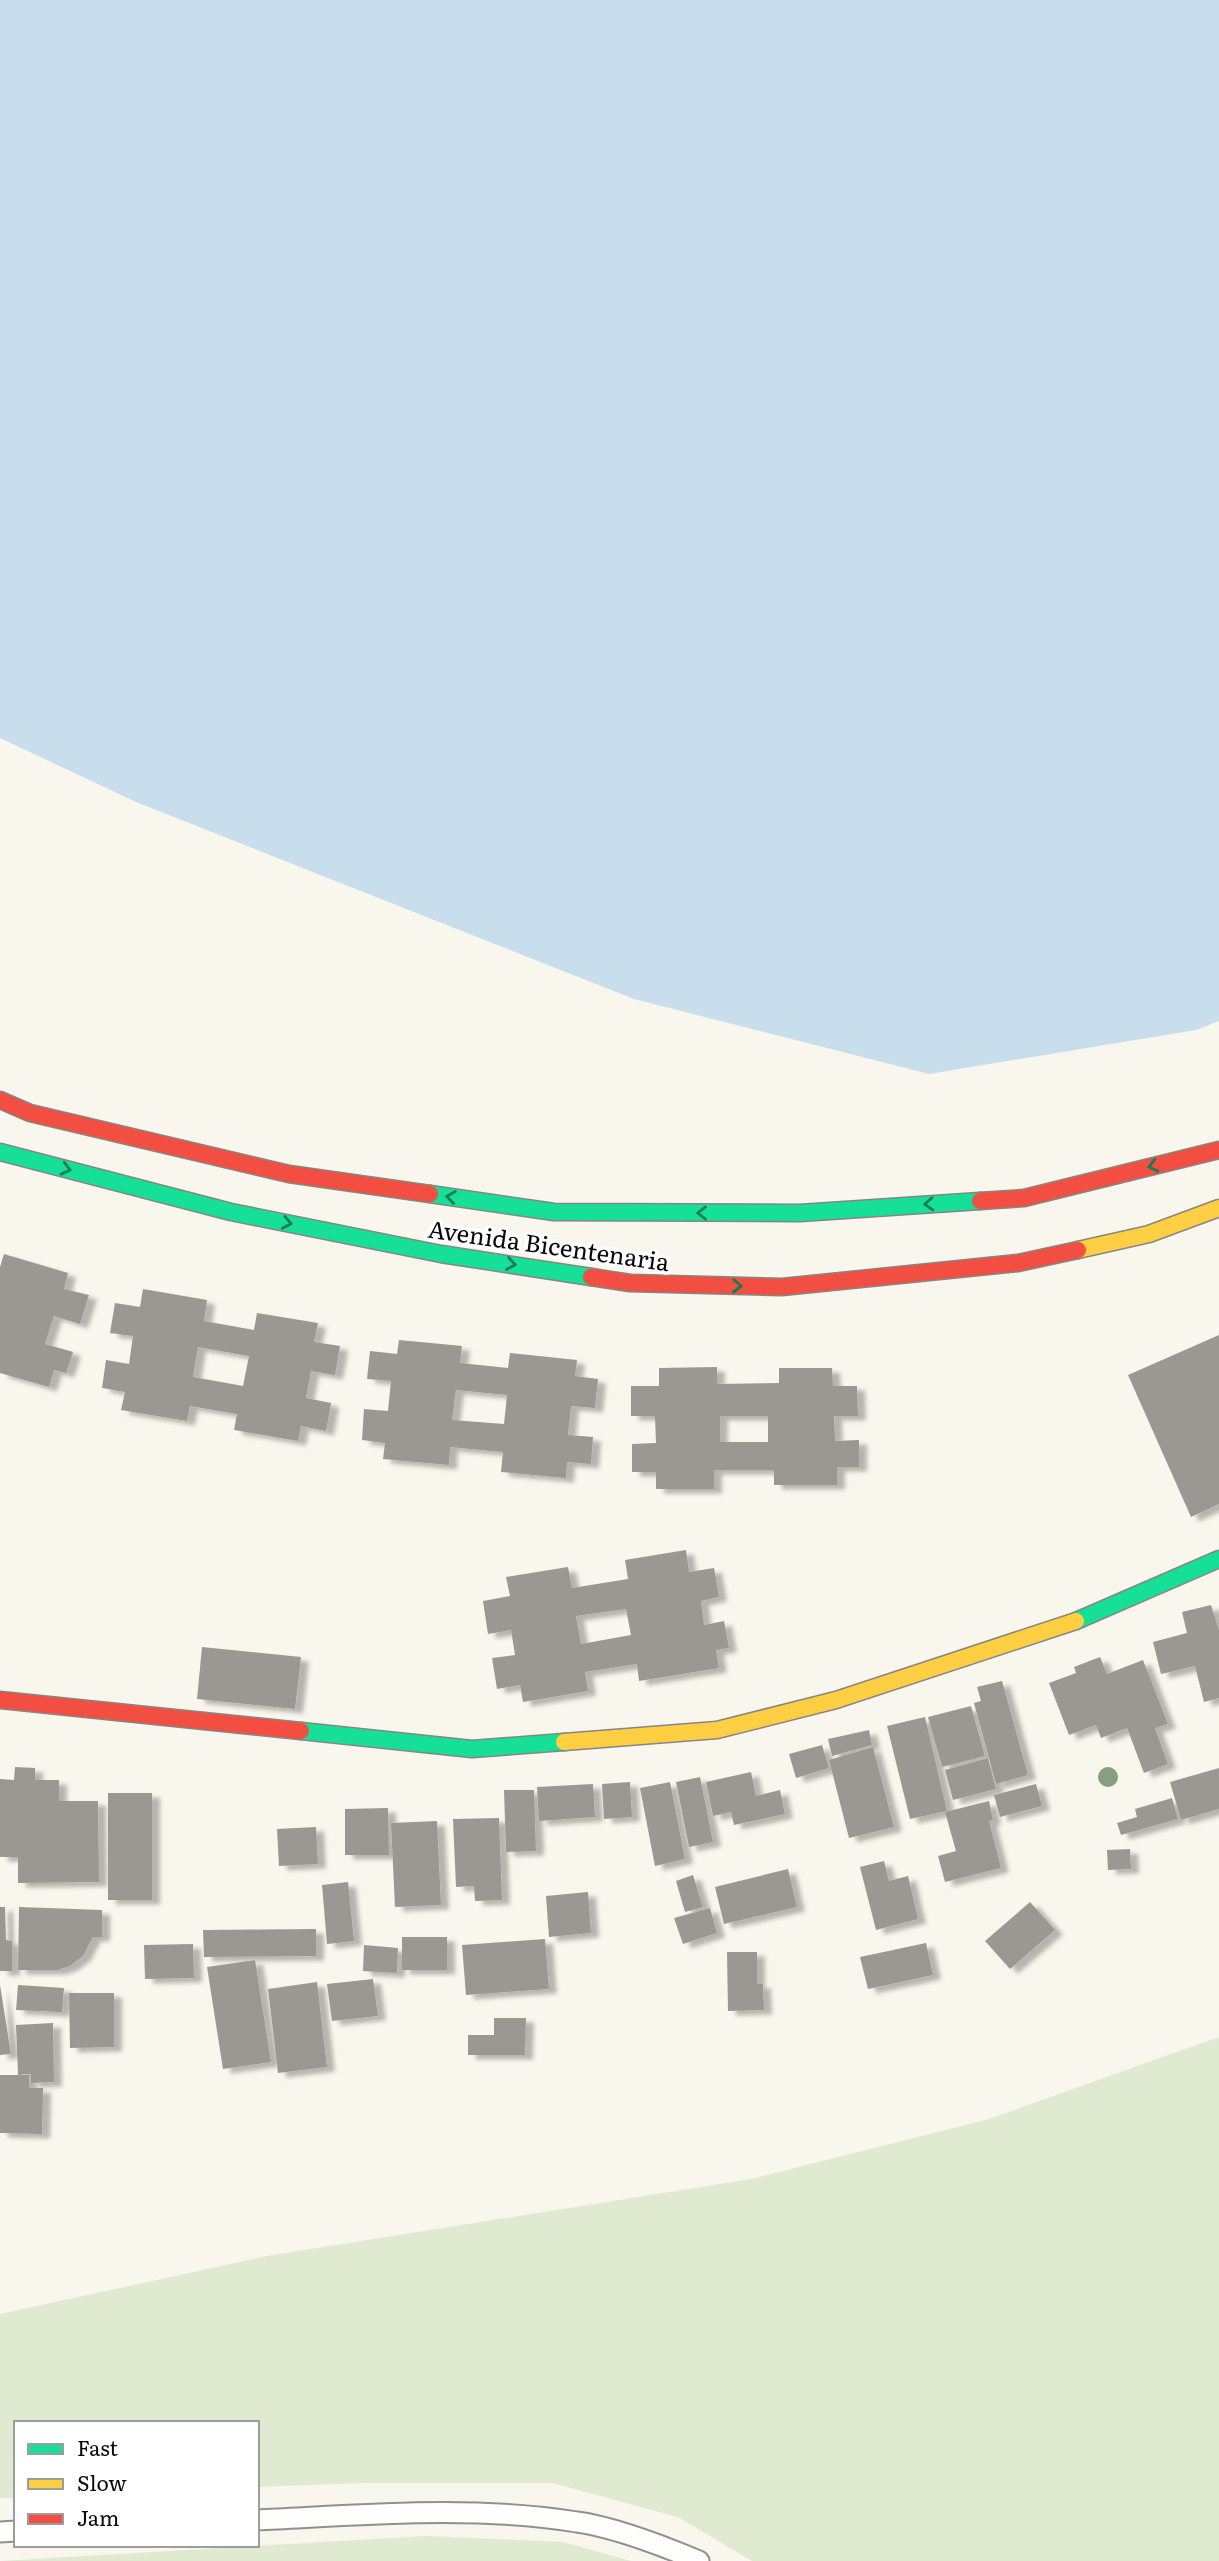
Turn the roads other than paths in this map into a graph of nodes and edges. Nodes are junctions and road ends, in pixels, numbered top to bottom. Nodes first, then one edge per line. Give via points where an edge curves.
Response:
1 (0, 1100) edge
2 (1219, 1150) edge
3 (0, 1152) edge
4 (1219, 1208) edge
5 (1219, 1559) edge
6 (0, 1700) edge
7 (259, 2520) edge
8 (699, 2561) edge

2 -> 1 street, Avenida Bicentenaria via 1024,1198 800,1213 554,1212 289,1174 30,1113
3 -> 4 street, Avenida Bicentenaria via 231,1212 441,1254 630,1283 782,1287 1018,1263 1149,1234
5 - 6 street via 1079,1620 836,1700 717,1730 472,1749
7 - 8 lane via 510,2514 580,2522

